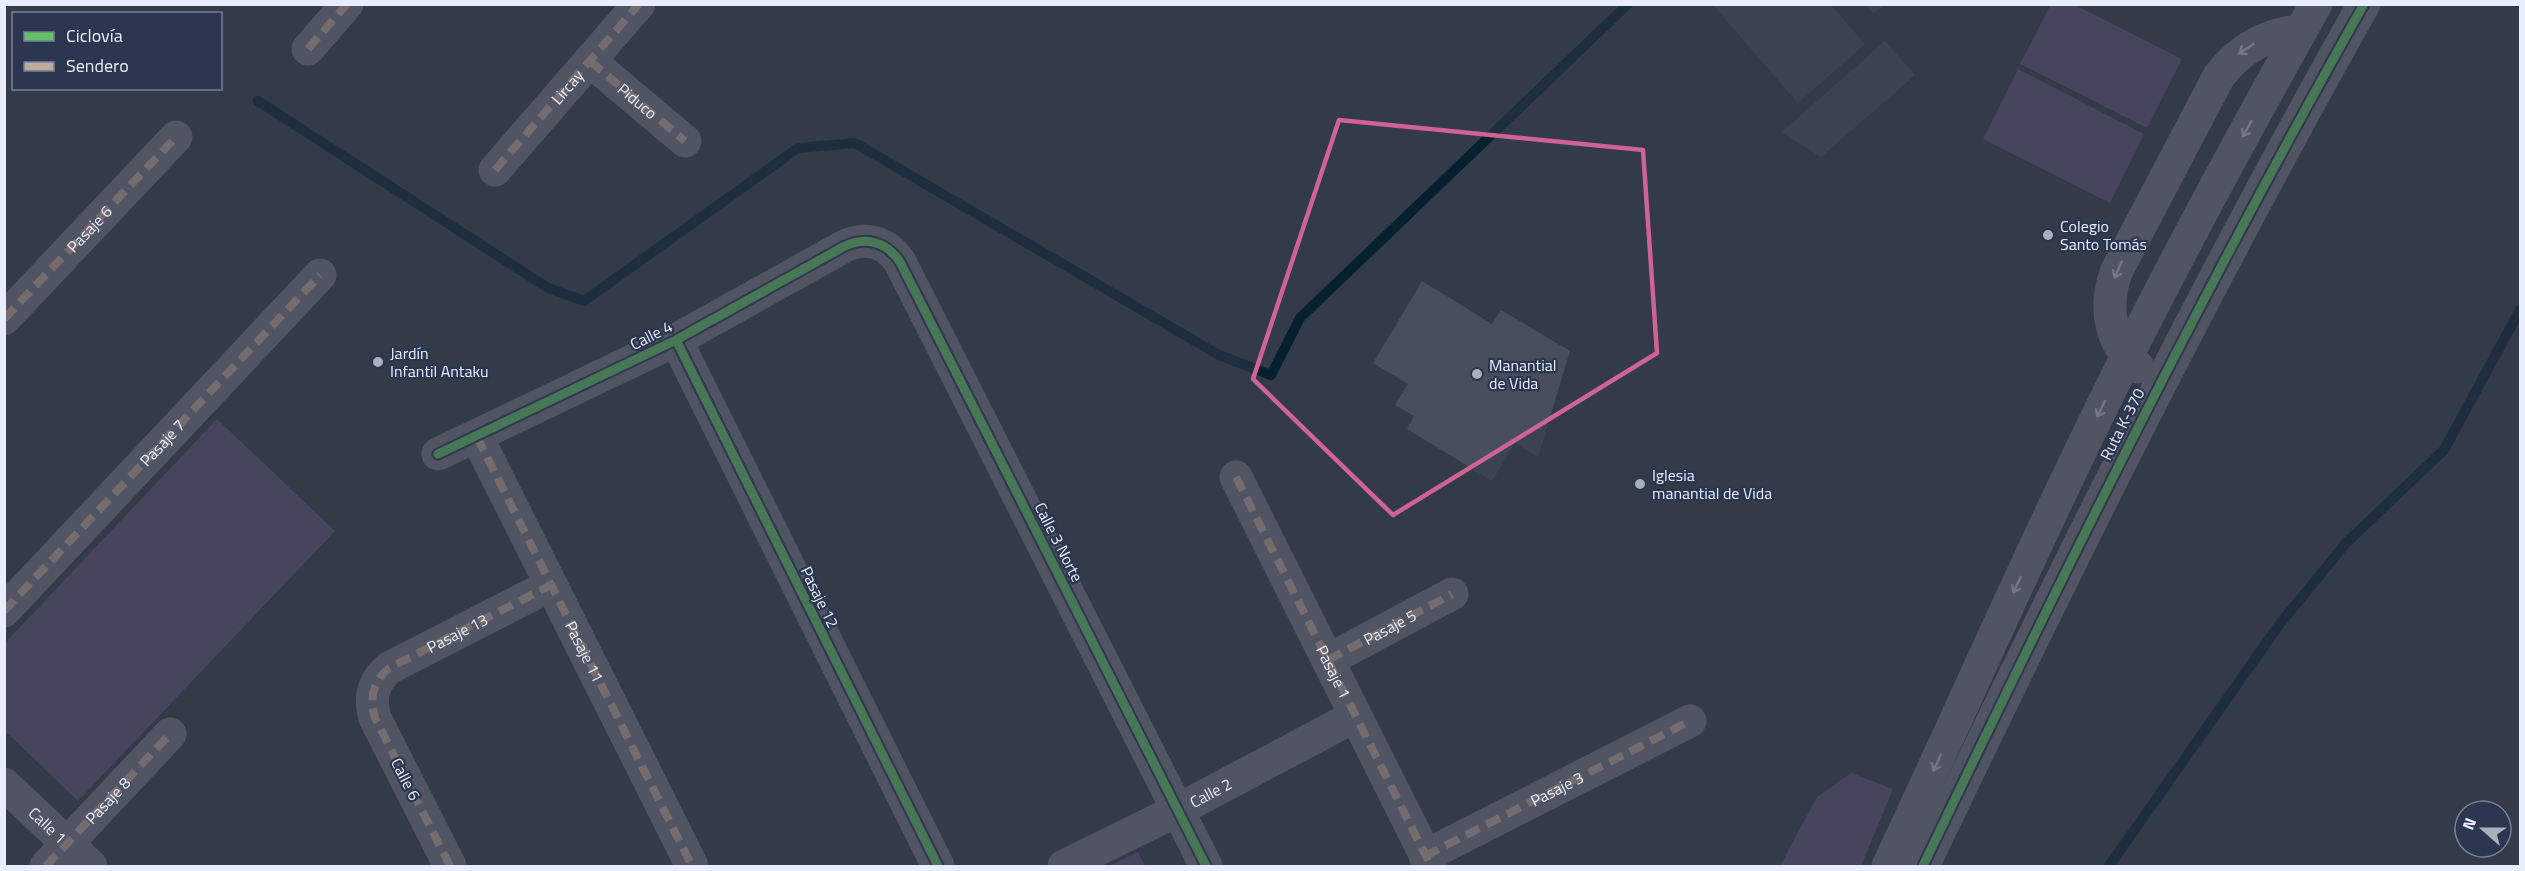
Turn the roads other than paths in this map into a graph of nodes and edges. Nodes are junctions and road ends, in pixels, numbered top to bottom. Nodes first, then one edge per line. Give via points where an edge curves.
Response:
1 (347, 4) edge
2 (639, 4) edge
3 (2364, 4) edge
4 (2309, 18) edge
5 (308, 49) dead end
6 (590, 62) junction
7 (176, 137) dead end
8 (685, 141) dead end
9 (495, 170) dead end
10 (873, 241) joint
11 (320, 275) dead end
12 (4, 319) edge
13 (676, 340) junction
14 (2127, 357) junction
15 (2162, 379) junction
16 (477, 437) junction
17 (438, 454) dead end
18 (1236, 477) dead end
19 (551, 585) junction
20 (1452, 594) dead end
21 (4, 611) edge
22 (1328, 660) junction
23 (373, 690) joint
24 (1356, 716) junction
25 (1690, 721) dead end
26 (170, 734) dead end
27 (4, 784) edge
28 (1178, 810) junction
29 (57, 855) edge
30 (1428, 861) edge
31 (91, 867) edge
32 (450, 867) edge
33 (693, 867) edge
34 (938, 867) edge
35 (1064, 867) edge
36 (1206, 867) edge
37 (1888, 867) edge
38 (1923, 867) edge

1 - 5 street
2 - 6 street, Lircay
3 - 15 street, Ruta K-370
4 -> 14 street, Ruta K-370
4 -> 14 street via 2250,45 2232,58 2219,76 2116,272 2110,320
6 - 8 street, Piduco
6 - 9 street, Lircay
7 - 12 street, Pasaje 6
10 - 13 street, Calle 4 via 862,240 843,247
10 - 28 street, Calle 3 Norte via 893,252 900,262
11 - 21 street, Pasaje 7
13 - 16 street, Calle 4
13 - 34 street, Pasaje 12
14 - 15 street
14 -> 37 street, Ruta K-370 via 2066,480
15 - 38 street, Ruta K-370
16 - 17 street, Calle 4
16 - 19 street, Pasaje 11
18 - 22 street, Pasaje 1
19 - 23 street, Pasaje 13 via 389,668
19 - 33 street, Pasaje 11
20 - 22 street, Pasaje 5
22 - 24 street, Pasaje 1
23 - 32 street, Calle 6 via 375,718
24 - 28 street, Calle 2
24 - 30 street, Pasaje 1
25 - 30 street, Pasaje 3
26 - 29 street, Pasaje 8
27 - 29 street, Calle 1
28 - 35 street, Calle 2
28 - 36 street, Calle 3 Norte
29 - 31 street, Calle 1

